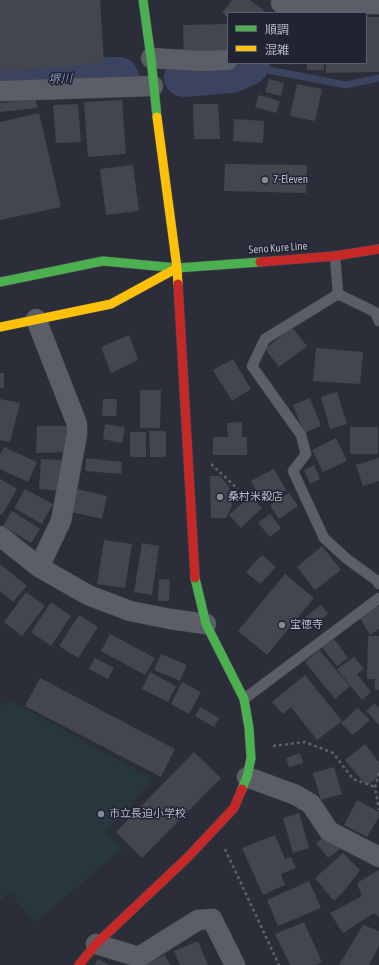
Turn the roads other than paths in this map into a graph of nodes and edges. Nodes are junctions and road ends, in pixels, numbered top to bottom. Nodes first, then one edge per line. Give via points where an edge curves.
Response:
1 (143, 0) edge
2 (285, 4) edge
3 (379, 4) edge
4 (150, 58) junction
5 (227, 60) edge
6 (153, 86) junction
7 (0, 91) edge
8 (379, 249) edge
9 (335, 256) junction
10 (178, 268) junction
11 (0, 282) edge
12 (338, 294) junction
13 (36, 320) junction
14 (379, 322) edge
15 (0, 327) edge
16 (0, 536) edge
17 (39, 567) junction
18 (379, 584) edge
19 (379, 598) edge
20 (206, 624) junction
21 (244, 699) junction
22 (247, 777) junction
23 (379, 857) edge
24 (96, 944) junction
25 (80, 965) edge
26 (235, 965) edge

1 - 4 street
2 - 3 street
4 - 5 street
4 - 6 street
6 - 7 street
6 - 10 street
8 - 9 street, Seno Kure Line
9 - 10 street, Seno Kure Line
9 - 12 lane
10 - 11 street, Seno Kure Line via 103,261
10 - 13 street, Seno Kure Line via 111,304
10 - 20 street via 195,580
12 - 14 lane via 374,312
12 - 18 lane via 265,339 252,366 301,435 306,454 292,471 324,538
13 - 15 street, Seno Kure Line
13 - 17 street via 76,424 61,521
16 - 17 street
17 - 20 street via 88,595 130,611
19 - 21 lane
20 - 21 street
21 - 22 street via 251,758
22 - 23 street via 296,795 311,804 329,831
22 - 24 street via 234,808 188,857
24 - 25 street
24 - 26 street via 139,957 198,920 212,919

